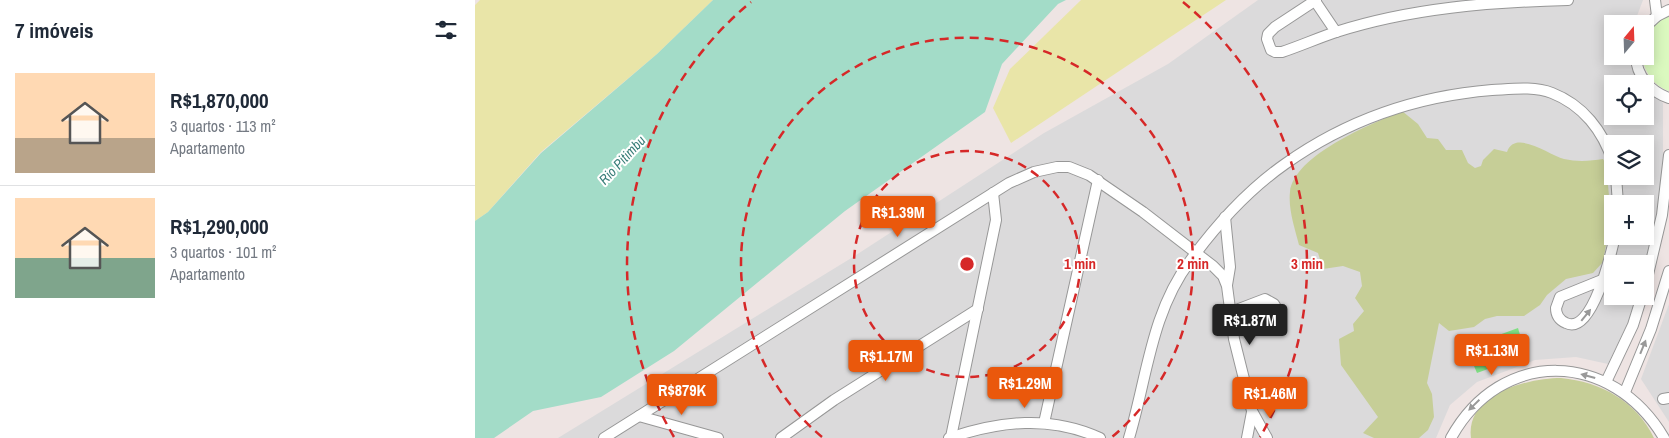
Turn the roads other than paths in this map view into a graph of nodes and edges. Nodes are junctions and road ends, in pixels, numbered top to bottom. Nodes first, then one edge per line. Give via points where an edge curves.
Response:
1 (1316, 0) edge
2 (1568, 0) edge
3 (1655, 0) edge
4 (1502, 1) edge
5 (1669, 10) edge
6 (1657, 16) junction
7 (1654, 19) edge
8 (1335, 32) junction
9 (1638, 65) edge
10 (1669, 101) edge
11 (1604, 144) edge
12 (1669, 155) edge
13 (1098, 180) junction
14 (993, 193) junction
15 (1225, 217) junction
16 (1612, 245) edge
17 (1196, 253) junction
18 (1653, 255) edge
19 (1669, 271) edge
20 (1602, 280) junction
21 (1227, 286) junction
22 (1639, 305) edge
23 (978, 309) junction
24 (1231, 312) junction
25 (1233, 326) junction
26 (1606, 382) junction
27 (1625, 392) junction
28 (1252, 411) junction
29 (639, 416) junction
30 (1044, 423) junction
31 (603, 438) edge
32 (718, 438) edge
33 (781, 438) edge
34 (950, 438) edge
35 (1100, 438) edge
36 (1129, 438) edge
37 (1247, 438) edge
38 (1267, 438) edge
39 (1451, 438) edge
40 (1664, 438) edge

1 - 8 street
1 - 8 street via 1271,30 1267,39 1271,50 1282,52
2 - 4 street
3 - 6 street
4 - 8 street via 1429,11
5 - 6 street
6 - 7 street
9 - 10 street via 1647,84
11 - 15 street via 1587,116 1576,106 1551,93 1521,89 1452,95 1387,111 1340,131 1275,172
12 - 18 street via 1662,215
13 - 14 street via 1069,168 1057,167 1034,172
13 - 17 street
13 - 30 street
14 - 23 street via 996,220
14 - 29 street
15 - 17 street
15 - 21 street via 1230,267
16 - 20 street
17 - 21 street via 1223,276
17 - 36 street via 1173,288 1157,326
27 -> 19 street via 1651,329
20 -> 20 street via 1561,296 1556,303 1557,316 1568,324 1580,322 1591,307
21 - 24 street
22 - 26 street
23 - 33 street via 834,400
23 - 34 street
24 - 25 street
24 - 25 street via 1265,300 1274,304 1280,314 1272,330
25 - 28 street
26 - 27 street
26 -> 39 street via 1566,372 1525,375 1488,393 1468,412
27 - 40 street via 1641,405
28 - 37 street
28 - 38 street
29 - 31 street
29 - 32 street
30 - 34 street via 1005,423
30 - 35 street via 1074,428

